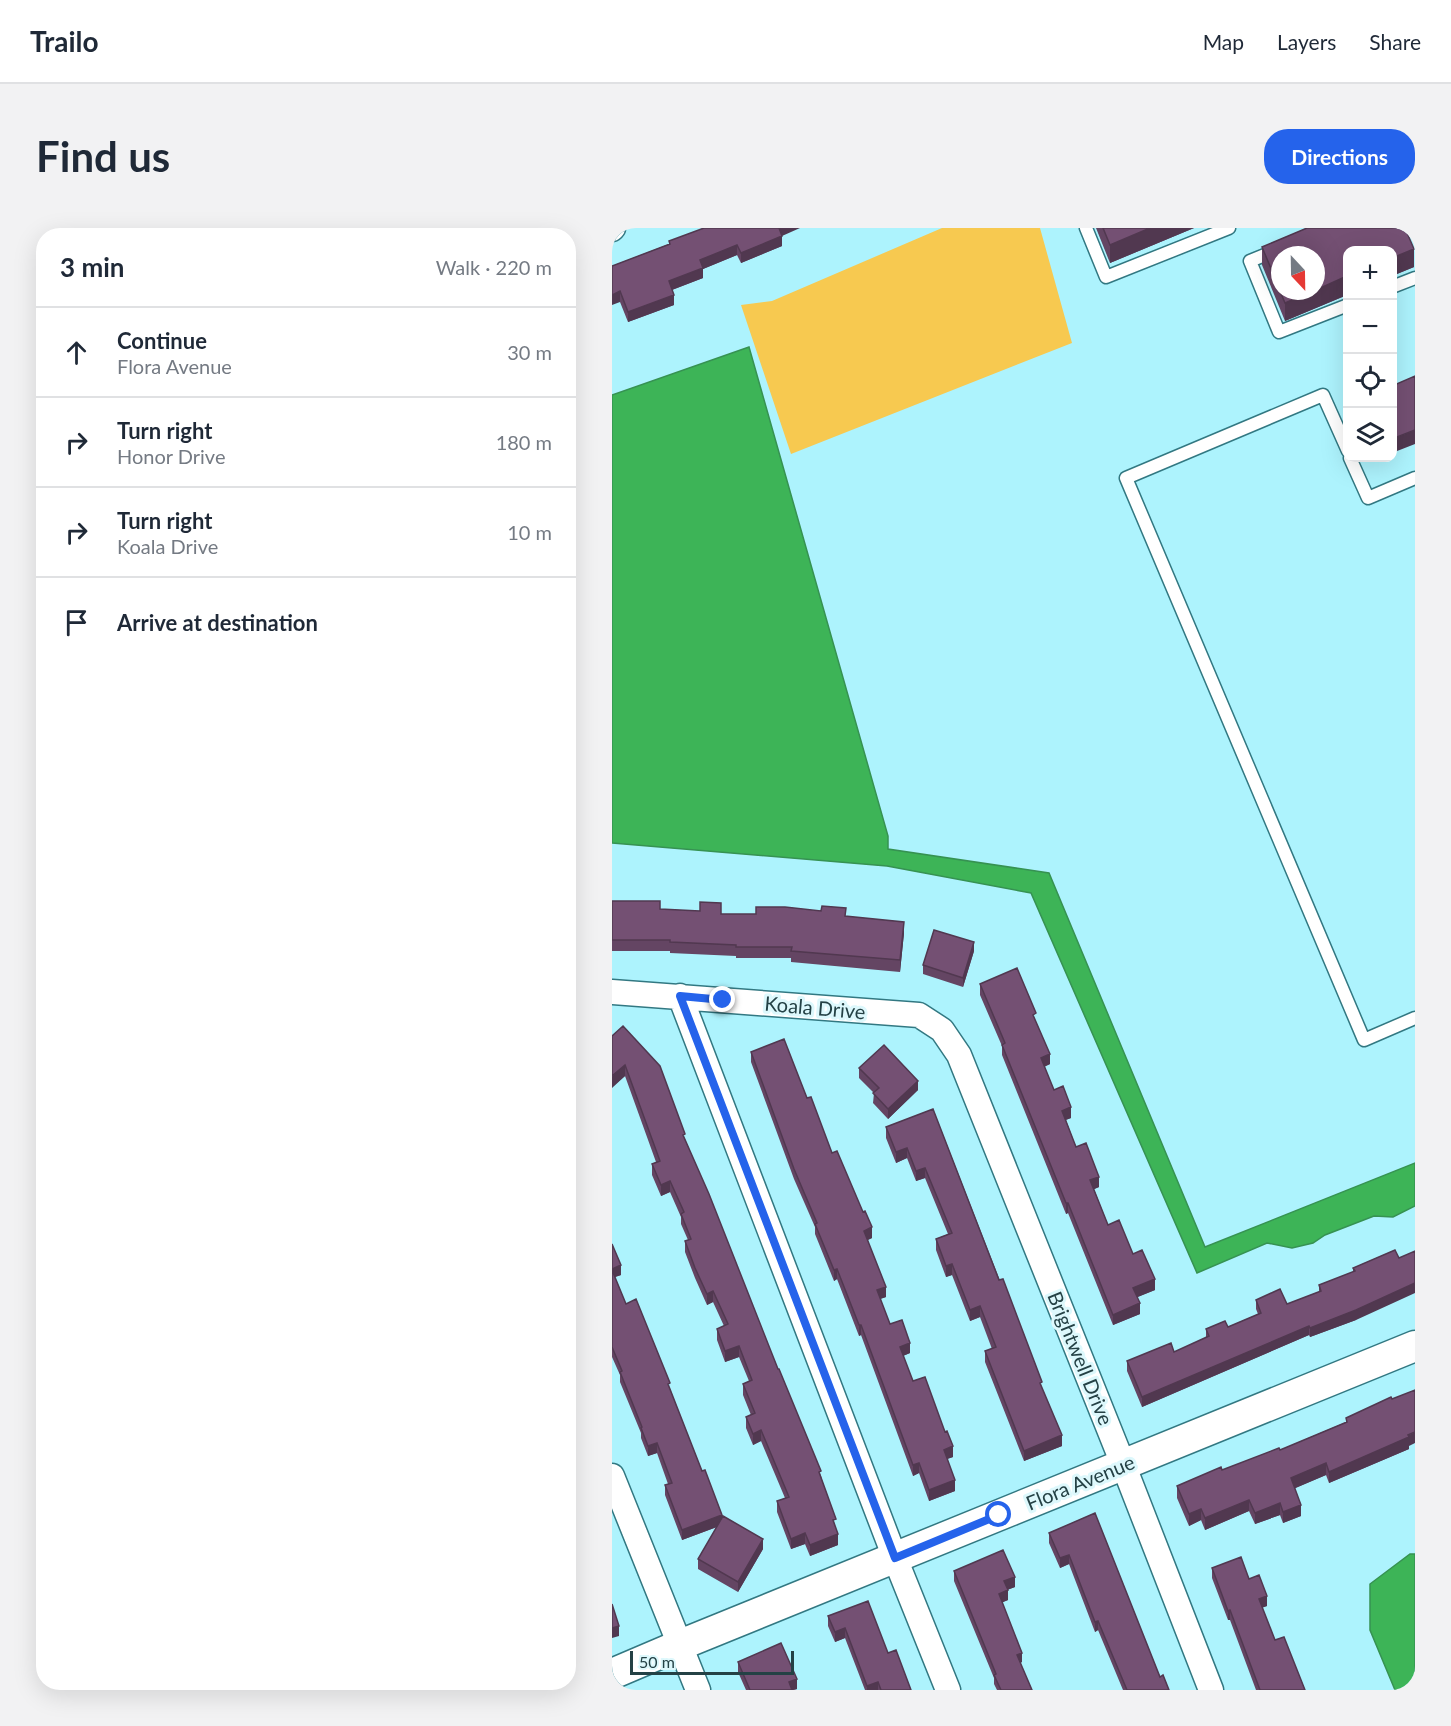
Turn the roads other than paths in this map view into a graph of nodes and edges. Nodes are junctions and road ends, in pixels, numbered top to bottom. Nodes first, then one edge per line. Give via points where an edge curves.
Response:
1 (1086, 228) edge
2 (1229, 228) edge
3 (1291, 244) edge
4 (1415, 278) edge
5 (1397, 285) edge
6 (1343, 307) edge
7 (1343, 442) edge
8 (1352, 462) edge
9 (1415, 478) edge
10 (612, 992) edge
11 (680, 996) junction
12 (1415, 1018) edge
13 (942, 1030) joint
14 (1415, 1346) edge
15 (1123, 1464) junction
16 (612, 1476) edge
17 (895, 1558) junction
18 (680, 1645) junction
19 (612, 1674) edge
20 (698, 1690) edge
21 (948, 1690) edge
22 (1211, 1690) edge

1 - 2 lane via 1106,277
3 - 6 lane via 1250,261 1279,333
4 - 5 lane
7 - 12 lane via 1323,395 1126,478 1364,1040
8 - 9 lane via 1368,498
10 - 11 street, Koala Drive
11 - 13 street, Koala Drive via 919,1016
11 - 17 street
13 - 15 street, Brightwell Drive via 959,1055
14 - 15 street, Flora Avenue
15 - 17 street, Flora Avenue
15 - 22 street, Brightwell Drive
16 - 18 street
17 - 18 street, Flora Avenue
17 - 21 street
18 - 19 street, Flora Avenue
18 - 20 street

